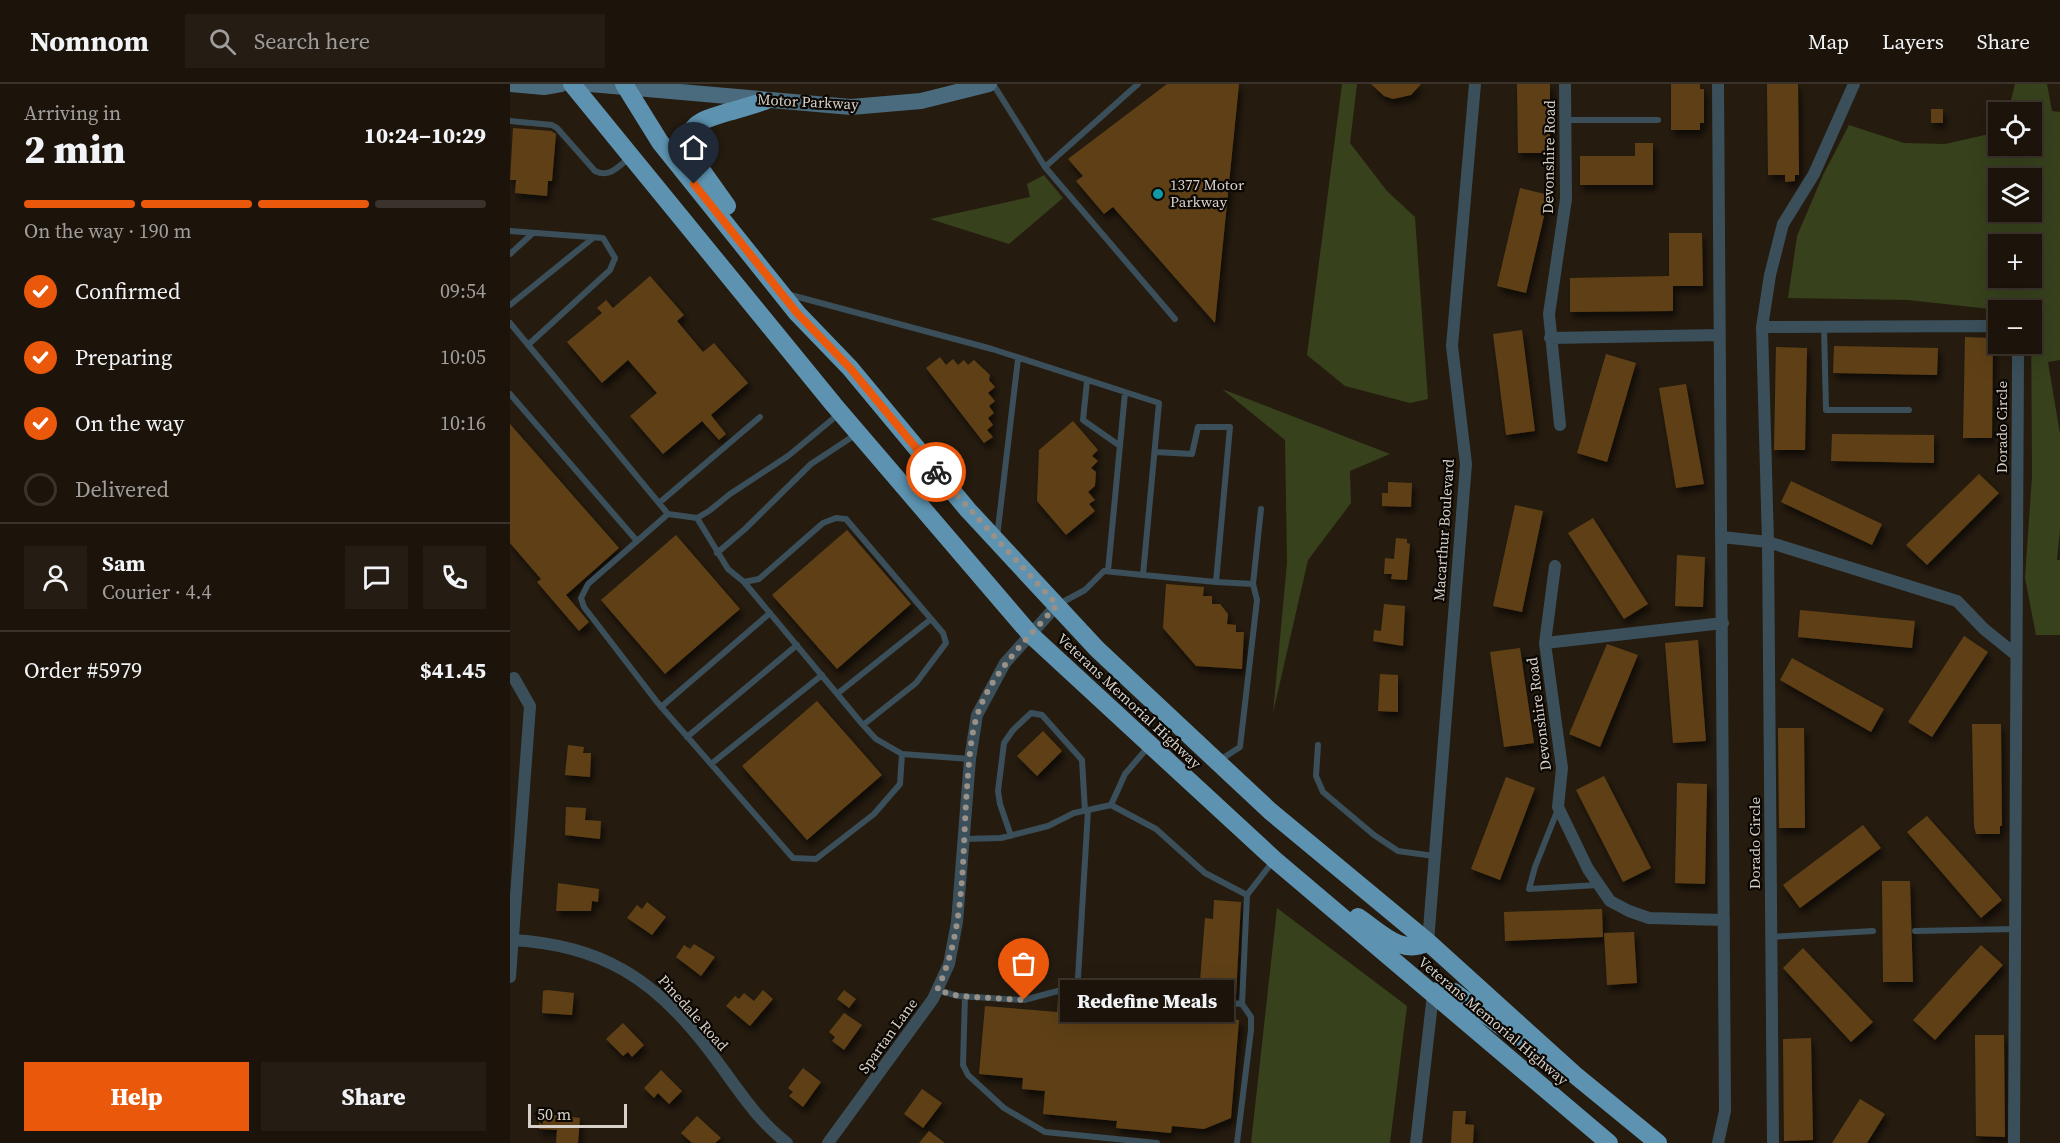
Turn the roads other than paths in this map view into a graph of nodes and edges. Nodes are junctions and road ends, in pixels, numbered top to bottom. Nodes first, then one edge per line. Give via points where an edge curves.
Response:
1 (510, 84) edge
2 (561, 84) edge
3 (572, 84) edge
4 (590, 84) edge
5 (991, 84) edge
6 (1138, 84) edge
7 (1475, 84) edge
8 (1565, 84) edge
9 (1718, 84) edge
10 (1854, 84) edge
11 (625, 85) edge
12 (765, 101) junction
13 (1565, 120) junction
14 (1658, 120) dead end
15 (510, 121) edge
16 (632, 156) junction
17 (1045, 167) junction
18 (510, 231) edge
19 (533, 233) junction
20 (593, 238) junction
21 (510, 254) edge
22 (762, 268) junction
23 (781, 292) junction
24 (510, 305) edge
25 (1175, 319) dead end
26 (510, 323) edge
27 (1824, 326) junction
28 (1988, 326) edge
29 (1762, 327) junction
30 (1719, 335) junction
31 (1550, 338) junction
32 (528, 345) junction
33 (2018, 354) edge
34 (1018, 359) junction
35 (1087, 381) junction
36 (1125, 393) junction
37 (510, 394) edge
38 (1909, 410) dead end
39 (840, 413) junction
40 (760, 417) dead end
41 (1560, 425) dead end
42 (858, 433) junction
43 (1120, 446) junction
44 (1155, 452) junction
45 (659, 503) junction
46 (1261, 509) dead end
47 (668, 514) junction
48 (697, 518) junction
49 (1722, 537) junction
50 (997, 540) junction
51 (637, 541) junction
52 (1768, 542) junction
53 (717, 553) junction
54 (1555, 566) dead end
55 (1108, 571) junction
56 (1143, 575) junction
57 (744, 582) junction
58 (1216, 582) junction
59 (1253, 584) junction
60 (1057, 605) junction
61 (770, 613) junction
62 (931, 619) junction
63 (1723, 623) junction
64 (1031, 634) junction
65 (1545, 643) junction
66 (797, 645) junction
67 (2015, 654) junction
68 (822, 675) junction
69 (514, 678) dead end
70 (837, 694) junction
71 (661, 707) junction
72 (863, 725) junction
73 (687, 737) junction
74 (1318, 745) dead end
75 (1150, 746) junction
76 (902, 754) junction
77 (970, 759) junction
78 (1217, 762) junction
79 (711, 764) junction
80 (1111, 805) junction
81 (1558, 807) junction
82 (1087, 810) junction
83 (1011, 836) junction
84 (963, 839) junction
85 (1435, 856) junction
86 (1275, 860) junction
87 (1599, 885) junction
88 (1247, 895) junction
89 (1724, 920) junction
90 (2015, 930) junction
91 (1873, 931) dead end
92 (1915, 931) dead end
93 (1771, 937) junction
94 (513, 940) junction
95 (1428, 942) junction
96 (510, 977) edge
97 (1073, 987) junction
98 (937, 990) junction
99 (1433, 994) junction
100 (965, 996) junction
101 (1242, 1004) junction
102 (1610, 1104) junction
103 (787, 1143) edge
104 (828, 1143) edge
105 (1157, 1143) edge
106 (1237, 1143) edge
107 (1416, 1143) edge
108 (1609, 1143) edge
109 (1658, 1143) edge
110 (1718, 1143) edge
111 (1773, 1143) edge
112 (2014, 1143) edge

1 - 2 main road
3 - 16 highway, Veterans Memorial Highway
4 - 11 main road, Motor Parkway
5 - 12 main road, Motor Parkway via 921,101 851,107
5 - 17 lane
6 - 17 lane
7 - 85 street, Macarthur Boulevard via 1452,346 1466,464
8 - 13 street, Devonshire Road
9 - 30 street
10 - 29 street, Dorado Circle via 1814,174 1783,224
11 - 12 main road, Motor Parkway
11 - 22 highway, Veterans Memorial Highway via 660,142
12 - 22 highway via 704,118 691,132 688,146
13 - 14 lane
13 - 31 street, Devonshire Road via 1566,199 1549,314
15 - 16 lane via 557,128 603,175
16 - 39 highway, Veterans Memorial Highway
17 - 25 lane
18 - 19 lane
19 - 20 lane
19 - 21 lane
20 - 24 lane
20 - 32 lane via 603,238 615,258 610,270
22 - 23 highway, Veterans Memorial Highway
23 - 34 lane
23 - 50 highway, Veterans Memorial Highway
26 - 32 lane
27 - 28 street
27 - 29 street
27 - 38 lane via 1826,410
29 - 52 street, Dorado Circle
30 - 31 street
30 - 49 street
31 - 41 street, Devonshire Road
32 - 45 lane
33 - 67 street, Dorado Circle
34 - 35 lane
34 - 50 lane
35 - 36 lane
35 - 43 lane via 1083,420
36 - 43 lane
36 - 44 lane via 1159,403
37 - 51 lane
39 - 42 highway, Veterans Memorial Highway
39 - 48 lane via 788,456
40 - 45 lane
42 - 53 lane via 812,464
42 - 64 highway, Veterans Memorial Highway
43 - 55 lane
44 - 56 lane
44 - 58 lane via 1192,454 1198,427 1230,427
45 - 47 lane
46 - 59 lane
47 - 48 lane
47 - 51 lane
48 - 53 lane
49 - 52 street
49 - 63 street
50 - 60 highway, Veterans Memorial Highway
51 - 71 lane via 588,584 581,598 590,617
52 - 67 street via 1957,601
52 - 93 street, Dorado Circle
53 - 57 lane
54 - 65 street, Devonshire Road
55 - 56 lane
55 - 60 lane
56 - 58 lane
57 - 61 lane
57 - 62 lane via 759,579 823,523 846,519
58 - 59 lane
59 - 78 lane via 1257,600 1240,747
60 - 64 street, Spartan Lane
60 - 78 highway, Veterans Memorial Highway via 1137,689
61 - 66 lane
61 - 71 lane
62 - 70 lane
62 - 72 lane via 946,643 916,683
63 - 65 street, Devonshire Road
63 - 89 street
64 - 75 highway, Veterans Memorial Highway
64 - 77 street, Spartan Lane via 1005,663 977,715
65 - 81 street, Devonshire Road via 1562,768
66 - 68 lane
66 - 73 lane
67 - 90 street, Dorado Circle
68 - 70 lane
68 - 79 lane
69 - 94 street via 531,706
70 - 72 lane
71 - 73 lane
72 - 76 lane via 876,739
73 - 79 lane
74 - 85 lane via 1316,776 1323,792 1398,851
75 - 80 lane via 1125,774
75 - 86 highway, Veterans Memorial Highway
76 - 77 lane
76 - 79 lane via 900,784 874,814 816,859 792,858
77 - 84 street, Spartan Lane
78 - 95 highway, Veterans Memorial Highway
80 - 82 lane
80 - 88 lane via 1156,829 1205,873
81 - 87 street
81 - 87 lane via 1529,889
82 - 83 lane
82 - 83 lane via 1082,760 1042,715 1031,713 1004,743 999,791
82 - 97 lane via 1078,978
83 - 84 lane via 985,841
84 - 98 street, Spartan Lane via 950,964
85 - 95 street, Macarthur Boulevard
86 - 88 lane
86 - 95 highway via 1401,946 1420,947
86 - 99 highway, Veterans Memorial Highway
87 - 89 street via 1610,901 1649,918
88 - 101 lane
89 - 110 street via 1725,1111
90 - 92 lane
90 - 112 street, Dorado Circle
91 - 93 lane
93 - 111 street, Dorado Circle
94 - 96 street
94 - 103 street, Pinedale Road via 571,948 606,959 643,981 683,1019 753,1110
95 - 102 highway, Veterans Memorial Highway
97 - 100 lane via 1024,1000
97 - 101 lane
98 - 100 lane
98 - 104 street, Spartan Lane
99 - 102 highway via 1441,989 1454,992
99 - 107 street
99 - 108 highway, Veterans Memorial Highway
100 - 105 lane via 963,1065 968,1075 1004,1108 1045,1132
101 - 106 lane via 1251,1017
102 - 109 highway, Veterans Memorial Highway

